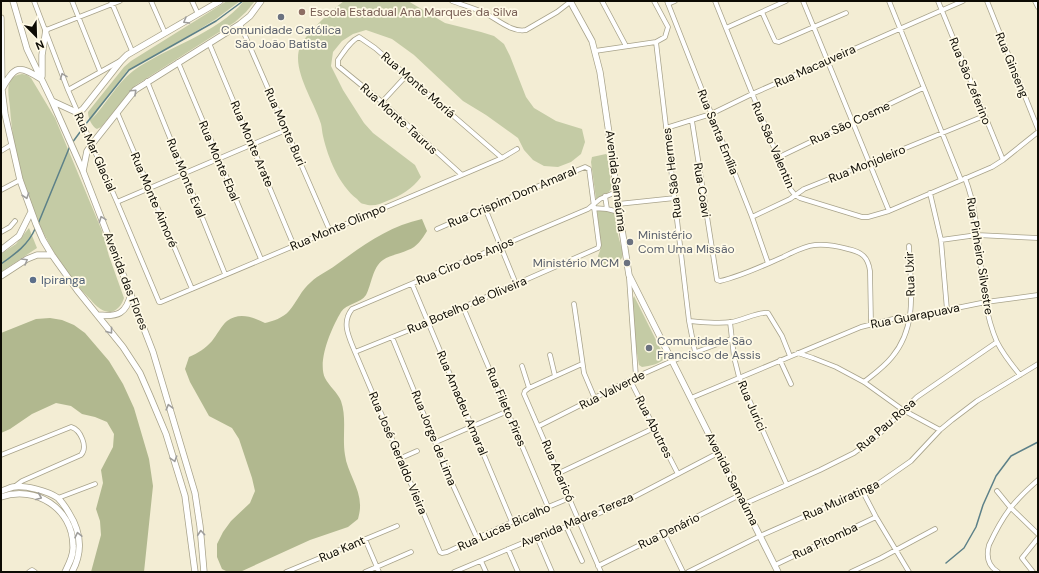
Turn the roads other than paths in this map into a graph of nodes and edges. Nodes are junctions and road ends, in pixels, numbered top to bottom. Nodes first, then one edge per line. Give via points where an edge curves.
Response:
1 (13, 1) edge
2 (34, 1) edge
3 (72, 1) edge
4 (120, 1) edge
5 (151, 1) edge
6 (192, 1) edge
7 (220, 1) edge
8 (261, 1) edge
9 (452, 1) edge
10 (570, 1) edge
11 (602, 1) edge
12 (654, 1) edge
13 (675, 1) edge
14 (715, 1) edge
15 (786, 1) edge
16 (803, 1) edge
17 (889, 1) edge
18 (938, 1) edge
19 (963, 1) edge
20 (987, 1) edge
21 (1036, 1) edge
22 (112, 3) edge
23 (667, 3) edge
24 (1038, 7) edge
25 (942, 11) junction
26 (762, 12) junction
27 (846, 13) dead end
28 (198, 14) junction
29 (79, 17) junction
30 (1, 18) edge
31 (240, 24) junction
32 (814, 27) junction
33 (726, 28) junction
34 (900, 29) junction
35 (46, 30) junction
36 (165, 33) junction
37 (209, 42) junction
38 (656, 42) junction
39 (626, 46) junction
40 (132, 51) junction
41 (595, 51) junction
42 (121, 61) junction
43 (827, 61) junction
44 (178, 62) junction
45 (337, 63) joint
46 (100, 71) junction
47 (406, 76) junction
48 (42, 79) junction
49 (147, 81) junction
50 (923, 88) junction
51 (2, 90) edge
52 (68, 90) junction
53 (752, 94) junction
54 (52, 101) junction
55 (382, 102) junction
56 (117, 111) junction
57 (78, 113) junction
58 (3, 114) edge
59 (711, 114) junction
60 (984, 116) junction
61 (692, 121) junction
62 (852, 122) junction
63 (666, 128) junction
64 (1038, 129) edge
65 (286, 130) junction
66 (1038, 132) edge
67 (942, 133) junction
68 (92, 144) junction
69 (11, 145) junction
70 (252, 145) junction
71 (517, 149) dead end
72 (1, 151) edge
73 (502, 158) junction
74 (777, 158) junction
75 (218, 159) junction
76 (1003, 160) junction
77 (870, 163) junction
78 (83, 171) junction
79 (184, 173) junction
80 (462, 176) junction
81 (963, 179) junction
82 (20, 180) junction
83 (149, 188) junction
84 (1, 190) edge
85 (616, 192) junction
86 (930, 194) junction
87 (795, 195) junction
88 (605, 196) junction
89 (675, 198) junction
90 (117, 202) junction
91 (618, 204) junction
92 (594, 206) junction
93 (485, 208) junction
94 (607, 209) junction
95 (889, 211) junction
96 (31, 212) junction
97 (619, 212) junction
98 (752, 217) junction
99 (15, 221) dead end
100 (437, 229) dead end
101 (330, 231) junction
102 (1, 232) edge
103 (978, 235) junction
104 (1038, 238) edge
105 (941, 240) junction
106 (294, 246) junction
107 (501, 246) junction
108 (909, 246) dead end
109 (1, 250) edge
110 (52, 255) junction
111 (260, 259) junction
112 (768, 263) junction
113 (226, 274) junction
114 (1, 276) edge
115 (629, 276) junction
116 (412, 284) junction
117 (516, 284) junction
118 (192, 289) junction
119 (131, 293) junction
120 (1038, 295) edge
121 (159, 302) joint
122 (986, 302) junction
123 (574, 304) dead end
124 (463, 307) junction
125 (947, 310) junction
126 (98, 315) junction
127 (911, 316) junction
128 (690, 321) junction
129 (730, 322) junction
130 (427, 323) junction
131 (871, 324) junction
132 (392, 337) junction
133 (731, 339) junction
134 (997, 342) junction
135 (355, 352) junction
136 (695, 352) junction
137 (797, 353) junction
138 (550, 355) dead end
139 (790, 356) junction
140 (780, 360) junction
141 (672, 361) junction
142 (582, 364) junction
143 (1038, 364) edge
144 (522, 366) dead end
145 (1020, 375) junction
146 (555, 376) junction
147 (636, 377) junction
148 (739, 377) junction
149 (630, 380) junction
150 (864, 382) junction
151 (791, 384) dead end
152 (529, 388) junction
153 (691, 398) junction
154 (594, 399) junction
155 (903, 410) junction
156 (508, 411) junction
157 (539, 426) junction
158 (472, 427) junction
159 (654, 428) junction
160 (940, 430) junction
161 (436, 442) junction
162 (417, 451) dead end
163 (718, 453) junction
164 (1, 455) edge
165 (401, 458) junction
166 (559, 473) junction
167 (678, 474) junction
168 (1038, 480) edge
169 (95, 484) dead end
170 (787, 486) junction
171 (13, 487) junction
172 (997, 490) dead end
173 (1, 491) edge
174 (863, 492) junction
175 (740, 495) junction
176 (1, 497) edge
177 (58, 498) junction
178 (565, 500) dead end
179 (744, 504) junction
180 (1010, 507) junction
181 (548, 508) junction
182 (876, 517) junction
183 (512, 522) junction
184 (580, 522) junction
185 (397, 526) dead end
186 (566, 526) junction
187 (935, 529) dead end
188 (664, 533) junction
189 (1038, 534) edge
190 (760, 536) junction
191 (536, 537) junction
192 (477, 538) junction
193 (1038, 538) edge
194 (365, 539) junction
195 (508, 549) junction
196 (895, 550) junction
197 (411, 552) dead end
198 (442, 553) joint
199 (481, 561) junction
200 (582, 561) dead end
201 (775, 565) junction
202 (598, 566) junction
203 (376, 567) junction
204 (29, 572) edge
205 (35, 572) edge
206 (65, 572) edge
207 (72, 572) edge
208 (195, 572) edge
209 (204, 572) edge
210 (286, 572) edge
211 (365, 572) edge
212 (379, 572) edge
213 (454, 572) edge
214 (486, 572) edge
215 (518, 572) edge
216 (552, 572) edge
217 (601, 572) edge
218 (683, 572) edge
219 (688, 572) edge
220 (778, 572) edge
221 (851, 572) edge
222 (909, 572) edge
223 (998, 572) edge
224 (1033, 572) edge

1 - 48 street, Avenida das Flores via 22,36
2 - 35 street, Rua Mar Glacial
3 - 29 street
4 - 22 street
5 - 36 street
6 - 28 street
7 - 28 street
8 - 31 street
9 - 10 street via 523,31 557,12
10 - 41 street, Avenida Samaúma via 588,32
11 - 39 street
12 - 38 street via 668,26 665,37
13 - 23 street
14 - 33 street, Rua São Valentin
15 - 26 street
16 - 32 street
17 - 34 street, Rua Pinheiro Silvestre
18 - 25 street, Rua São Zeferino
19 - 25 street, Rua Macauveira
20 - 64 street, Rua Ginseng
21 - 24 street
22 - 29 street
22 - 40 street
23 - 59 street, Rua Santa Emília
25 - 34 street, Rua Macauveira
25 - 60 street, Rua São Zeferino
26 - 32 street via 777,42
26 - 33 street
27 - 32 street
28 -> 36 street
29 - 35 street
29 - 46 street
30 - 51 street
31 - 37 street
31 - 65 street, Rua Monte Buri
32 - 43 street
33 - 53 street, Rua São Valentin
34 - 43 street, Rua Macauveira
34 - 50 street, Rua Pinheiro Silvestre
35 - 48 street
52 -> 35 street, Rua Mar Glacial
36 - 40 street
37 - 44 street
37 - 70 street, Rua Monte Arate
38 - 39 street
38 - 63 street, Rua São Hermes
39 - 41 street
40 - 42 street
41 - 85 street, Avenida Samaúma via 602,82
42 - 46 street
42 - 57 street
43 - 53 street, Rua Macauveira
43 - 62 street
44 - 49 street
44 - 75 street, Rua Monte Ebal
45 - 47 street, Rua Monte Moriá via 346,48 359,37
45 - 55 street, Rua Monte Taurus
46 - 52 street
47 - 55 street
47 - 73 street, Rua Monte Moriá
48 - 51 street via 24,69 17,70 9,76
48 - 54 street, Avenida das Flores
56 -> 49 street via 135,90
49 - 79 street, Rua Monte Eval
50 - 62 street, Rua São Cosme
50 - 67 street, Rua Pinheiro Silvestre
51 - 58 street
52 - 57 street, Rua Mar Glacial
53 - 59 street, Rua Macauveira
53 - 74 street, Rua São Valentin
54 - 57 street
54 - 78 street, Avenida das Flores
55 - 80 street, Rua Monte Taurus
56 - 68 street
56 - 83 street, Rua Monte Aimoré
57 - 68 street, Rua Mar Glacial
58 - 69 street
59 - 61 street, Rua Macauveira
59 - 98 street, Rua Santa Emília
60 - 67 street, Rua Monjoleiro
60 - 76 street, Rua São Zeferino
61 - 63 street, Rua Macauveira
61 - 112 street, Rua Coavi via 715,277 718,281 741,276
62 - 74 street, Rua São Cosme
62 - 77 street
63 - 89 street, Rua São Hermes
65 - 70 street
65 - 101 street, Rua Monte Buri
66 - 76 street, Rua São Valentin
67 - 77 street, Rua Monjoleiro
67 - 81 street, Rua Pinheiro Silvestre
68 - 78 street via 87,151
68 - 90 street, Rua Mar Glacial
69 - 72 street
69 - 82 street
70 - 75 street
70 - 106 street, Rua Monte Arate
71 - 73 street, Rua Monte Olimpo
73 - 80 street, Rua Monte Olimpo
74 - 87 street, Rua São Valentin
75 - 79 street
75 - 111 street, Rua Monte Ebal
76 - 81 street, Rua São Valentin
77 - 87 street, Rua Monjoleiro
77 - 95 street
119 -> 78 street, Avenida das Flores
79 - 83 street
79 - 113 street, Rua Monte Eval
80 - 101 street, Rua Monte Olimpo
81 - 86 street, Rua São Valentin
81 - 103 street, Rua Pinheiro Silvestre via 974,206
82 - 84 street
82 -> 96 street
83 - 90 street
83 - 118 street, Rua Monte Aimoré
85 - 88 street
85 - 91 street, Avenida Samaúma
86 - 95 street, Rua São Valentin
86 - 105 street
87 - 95 street, Rua São Valentin via 862,217
87 - 98 street, Rua Monjoleiro
88 - 92 street
88 - 94 street
89 - 91 street
89 - 128 street, Rua São Hermes
90 - 121 street, Rua Mar Glacial
91 - 97 street, Avenida Samaúma
92 - 93 street, Rua Crispim Dom Amaral via 588,167
92 - 94 street
92 - 107 street, Rua Ciro dos Anjos
92 - 117 street, Rua Botelho de Oliveira via 599,247
93 - 100 street, Rua Crispim Dom Amaral
93 - 107 street
94 - 97 street
96 - 109 street via 19,236
96 - 110 street
97 - 115 street, Avenida Samaúma
98 - 112 street, Rua Santa Emília
99 - 102 street
101 - 106 street, Rua Monte Olimpo
103 - 104 street
103 - 105 street
103 - 122 street, Rua Pinheiro Silvestre
105 - 125 street
106 - 111 street, Rua Monte Olimpo
107 - 116 street, Rua Ciro dos Anjos
107 - 117 street
108 - 127 street, Rua Uxir
114 -> 110 street via 27,259 37,255
110 - 126 street
111 - 113 street, Rua Monte Olimpo
112 - 131 street via 814,245 836,246 860,253 869,262
113 - 118 street, Rua Monte Olimpo
115 - 141 street, Avenida Samaúma
115 - 147 street
116 - 130 street, Rua Amadeu Amaral
116 - 135 street, Rua Ciro dos Anjos via 352,309 346,330
117 - 124 street, Rua Botelho de Oliveira
118 - 121 street, Rua Monte Olimpo
119 - 126 street via 127,306 119,314
209 -> 119 street, Avenida das Flores via 195,493 155,358
120 - 122 street, Rua Guarapuava
122 - 125 street, Rua Guarapuava
122 - 134 street, Rua Pinheiro Silvestre
123 - 142 street
124 - 130 street, Rua Botelho de Oliveira
124 - 156 street, Rua Fileto Pires
125 - 127 street, Rua Guarapuava
126 -> 208 street via 140,373 166,434 185,496
127 - 131 street, Rua Guarapuava
127 - 150 street, Rua Uxir via 898,349
128 - 129 street
128 - 136 street, Rua São Hermes
129 - 133 street, Rua Jurici
129 - 139 street via 768,313
130 - 132 street, Rua Botelho de Oliveira
130 - 158 street, Rua Amadeu Amaral
131 - 137 street, Rua Guarapuava
132 - 135 street, Rua Botelho de Oliveira
132 - 161 street, Rua Jorge de Lima
133 - 136 street, Rua Valverde
133 - 148 street, Rua Jurici
134 - 145 street, Rua Pinheiro Silvestre
134 - 155 street, Rua Pau Rosa via 917,397
135 - 165 street, Rua José Geraldo Vieira
136 - 141 street, Rua Valverde
137 - 139 street, Rua Guarapuava
137 - 150 street
138 - 146 street
139 - 140 street, Rua Guarapuava
140 - 148 street, Rua Guarapuava
140 - 151 street
141 - 147 street, Rua Valverde
141 - 153 street, Avenida Samaúma
142 - 146 street
142 - 154 street
143 - 145 street, Rua Muiratinga
144 - 152 street
145 - 160 street, Rua Muiratinga via 977,401
146 - 152 street
147 - 149 street, Rua Valverde
148 - 153 street, Rua Guarapuava
148 - 170 street, Rua Jurici
149 - 154 street, Rua Valverde
149 - 159 street, Rua Abutres
150 - 155 street
152 - 157 street, Rua Acaricó via 524,394
153 - 163 street, Avenida Samaúma
154 - 157 street, Rua Valverde
155 - 160 street
155 - 170 street, Rua Pau Rosa via 877,436 854,453
156 - 158 street
156 - 181 street, Rua Fileto Pires
157 - 166 street, Rua Acaricó
158 - 161 street
158 - 183 street, Rua Amadeu Amaral
159 - 166 street
159 - 167 street, Rua Abutres
160 - 174 street, Rua Muiratinga via 906,465
161 - 192 street, Rua Jorge de Lima
162 - 165 street
163 - 167 street, Avenida Madre Tereza
163 - 175 street, Avenida Samaúma
164 - 171 street via 71,427 75,428 81,437 84,448 81,455
165 - 198 street, Rua José Geraldo Vieira via 438,549
166 - 184 street, Rua Acaricó
167 - 184 street, Avenida Madre Tereza
168 - 180 street
169 - 177 street
170 - 179 street, Rua Pau Rosa
171 - 173 street
171 - 177 street via 37,489
172 - 180 street
174 - 182 street
174 - 190 street, Rua Muiratinga
175 - 179 street, Avenida Samaúma
175 - 188 street, Rua Denário
176 -> 206 street via 16,493 33,495 50,503 64,517 74,545
207 -> 177 street via 80,547 78,533 73,519
178 - 181 street, Rua Lucas Bicalho
179 - 190 street, Avenida Samaúma
180 - 189 street
180 - 223 street via 988,548 987,556 994,570
181 - 183 street, Rua Lucas Bicalho
182 - 196 street
182 - 201 street, Rua Pitomba
183 - 192 street, Rua Lucas Bicalho
184 - 186 street, Avenida Madre Tereza
184 - 202 street, Rua Acaricó
185 - 194 street, Rua Kant
186 - 191 street, Avenida Madre Tereza
186 - 200 street
187 - 196 street
188 - 202 street, Rua Denário
188 - 218 street
190 - 201 street, Avenida Samaúma
190 - 219 street, Rua Muiratinga
191 - 195 street, Avenida Madre Tereza
191 - 216 street
192 - 198 street, Rua Lucas Bicalho
193 - 224 street via 1022,558
194 - 203 street
194 - 210 street, Rua Kant
195 - 199 street, Avenida Madre Tereza
195 - 215 street
196 - 221 street
196 - 222 street
197 - 203 street
199 - 213 street, Avenida Madre Tereza
199 - 214 street
201 - 220 street, Avenida Samaúma
202 - 217 street, Rua Acaricó
203 - 211 street
203 - 212 street
204 - 205 street

